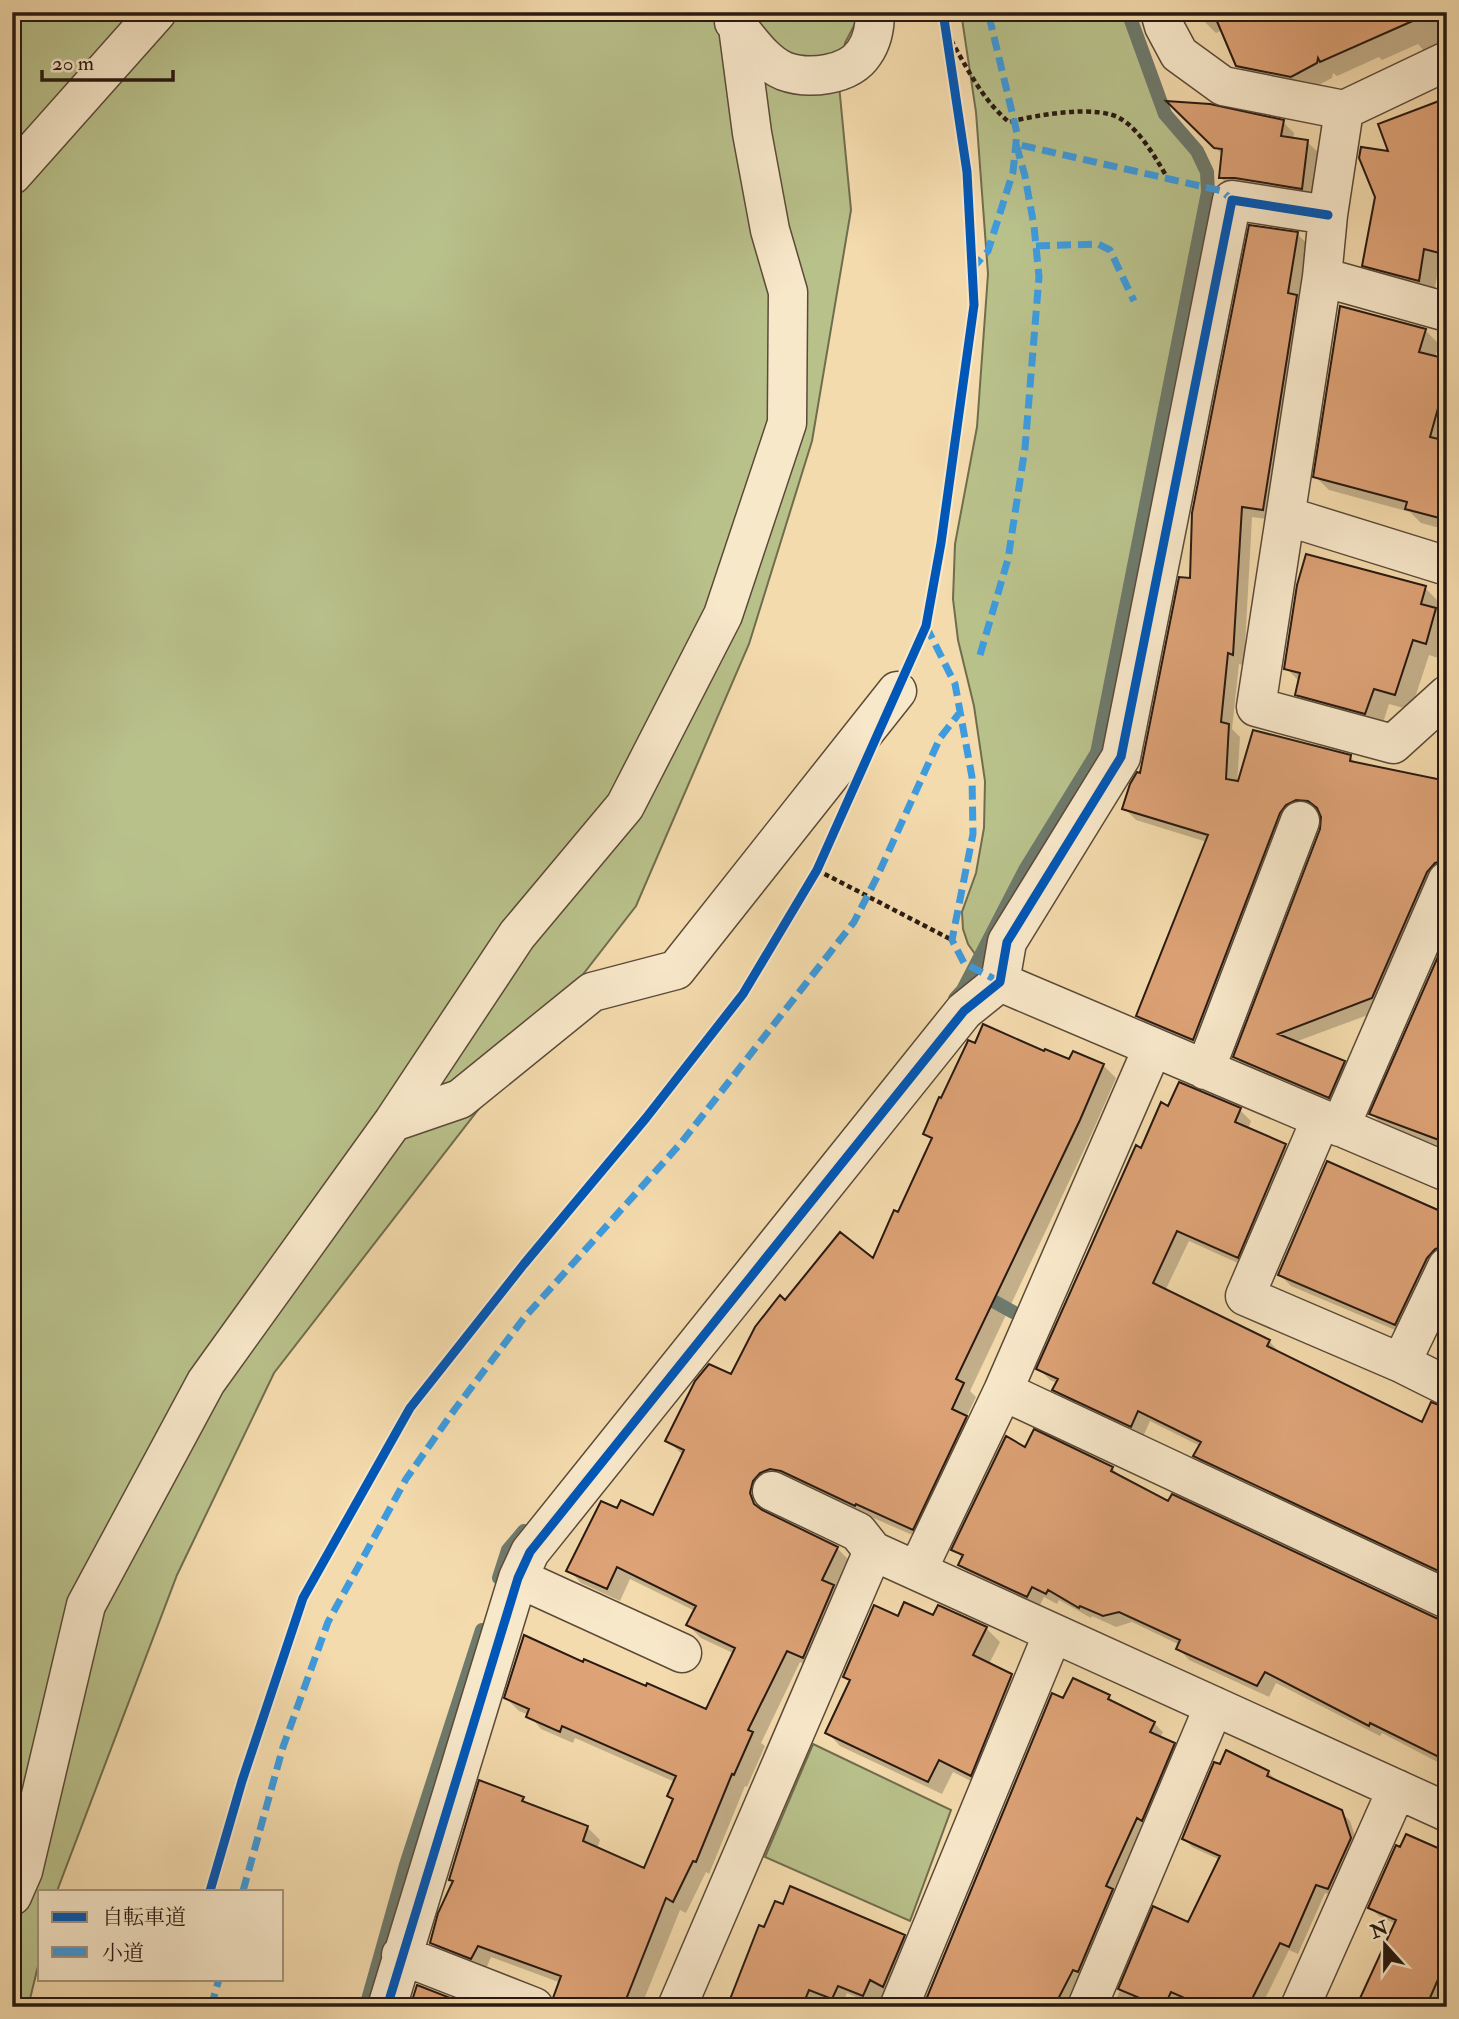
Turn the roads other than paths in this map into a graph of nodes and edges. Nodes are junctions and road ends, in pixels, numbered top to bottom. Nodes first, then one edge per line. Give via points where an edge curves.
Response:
1 (157, 12) edge
2 (875, 12) edge
3 (1160, 12) edge
4 (733, 17) edge
5 (1447, 61) edge
6 (1344, 110) junction
7 (12, 175) edge
8 (1328, 215) junction
9 (1322, 277) junction
10 (1447, 312) edge
11 (1286, 516) junction
12 (1447, 566) edge
13 (897, 691) dead end
14 (1447, 695) edge
15 (1300, 821) dead end
16 (1447, 881) edge
17 (1000, 982) junction
18 (1153, 1047) junction
19 (1205, 1070) junction
20 (393, 1122) junction
21 (1331, 1123) junction
22 (1447, 1172) edge
23 (1447, 1267) edge
24 (1401, 1363) junction
25 (1447, 1386) edge
26 (1003, 1391) junction
27 (772, 1491) dead end
28 (873, 1551) junction
29 (917, 1571) junction
30 (518, 1578) junction
31 (1447, 1599) edge
32 (1053, 1633) junction
33 (682, 1653) dead end
34 (1214, 1706) junction
35 (1397, 1789) junction
36 (1447, 1812) edge
37 (12, 1896) edge
38 (401, 1955) junction
39 (387, 2007) edge
40 (534, 2007) edge
41 (677, 2007) edge
42 (899, 2007) edge
43 (1087, 2007) edge
44 (1300, 2007) edge

1 - 7 street
2 - 4 street via 875,28 863,55 840,71 810,77 784,71 765,58
3 - 6 street via 1179,54 1223,86
4 - 20 street via 767,218 788,292 787,423 723,615 625,806 517,935
5 - 6 street
6 - 8 street
8 - 9 street
8 - 17 street via 1232,200 1121,757 1007,942
9 - 10 street
9 - 11 street
11 - 12 street
11 - 14 street via 1256,707 1393,744
13 - 20 street via 676,970 592,992 460,1099
15 - 19 street
16 - 21 street
17 - 18 street
17 - 30 street via 964,1011 530,1552
18 - 19 street
18 - 26 street
19 - 21 street
20 - 37 street via 206,1382 86,1605 23,1871
21 - 22 street
21 - 24 street via 1245,1296
23 - 24 street
24 - 25 street
26 - 29 street
26 - 31 street
27 - 28 street via 858,1532
28 - 29 street
28 - 41 street
29 - 32 street
30 - 33 street
30 - 38 street
32 - 34 street
32 - 42 street
34 - 35 street
34 - 43 street
35 - 36 street
35 - 44 street
38 - 39 street
38 - 40 street

